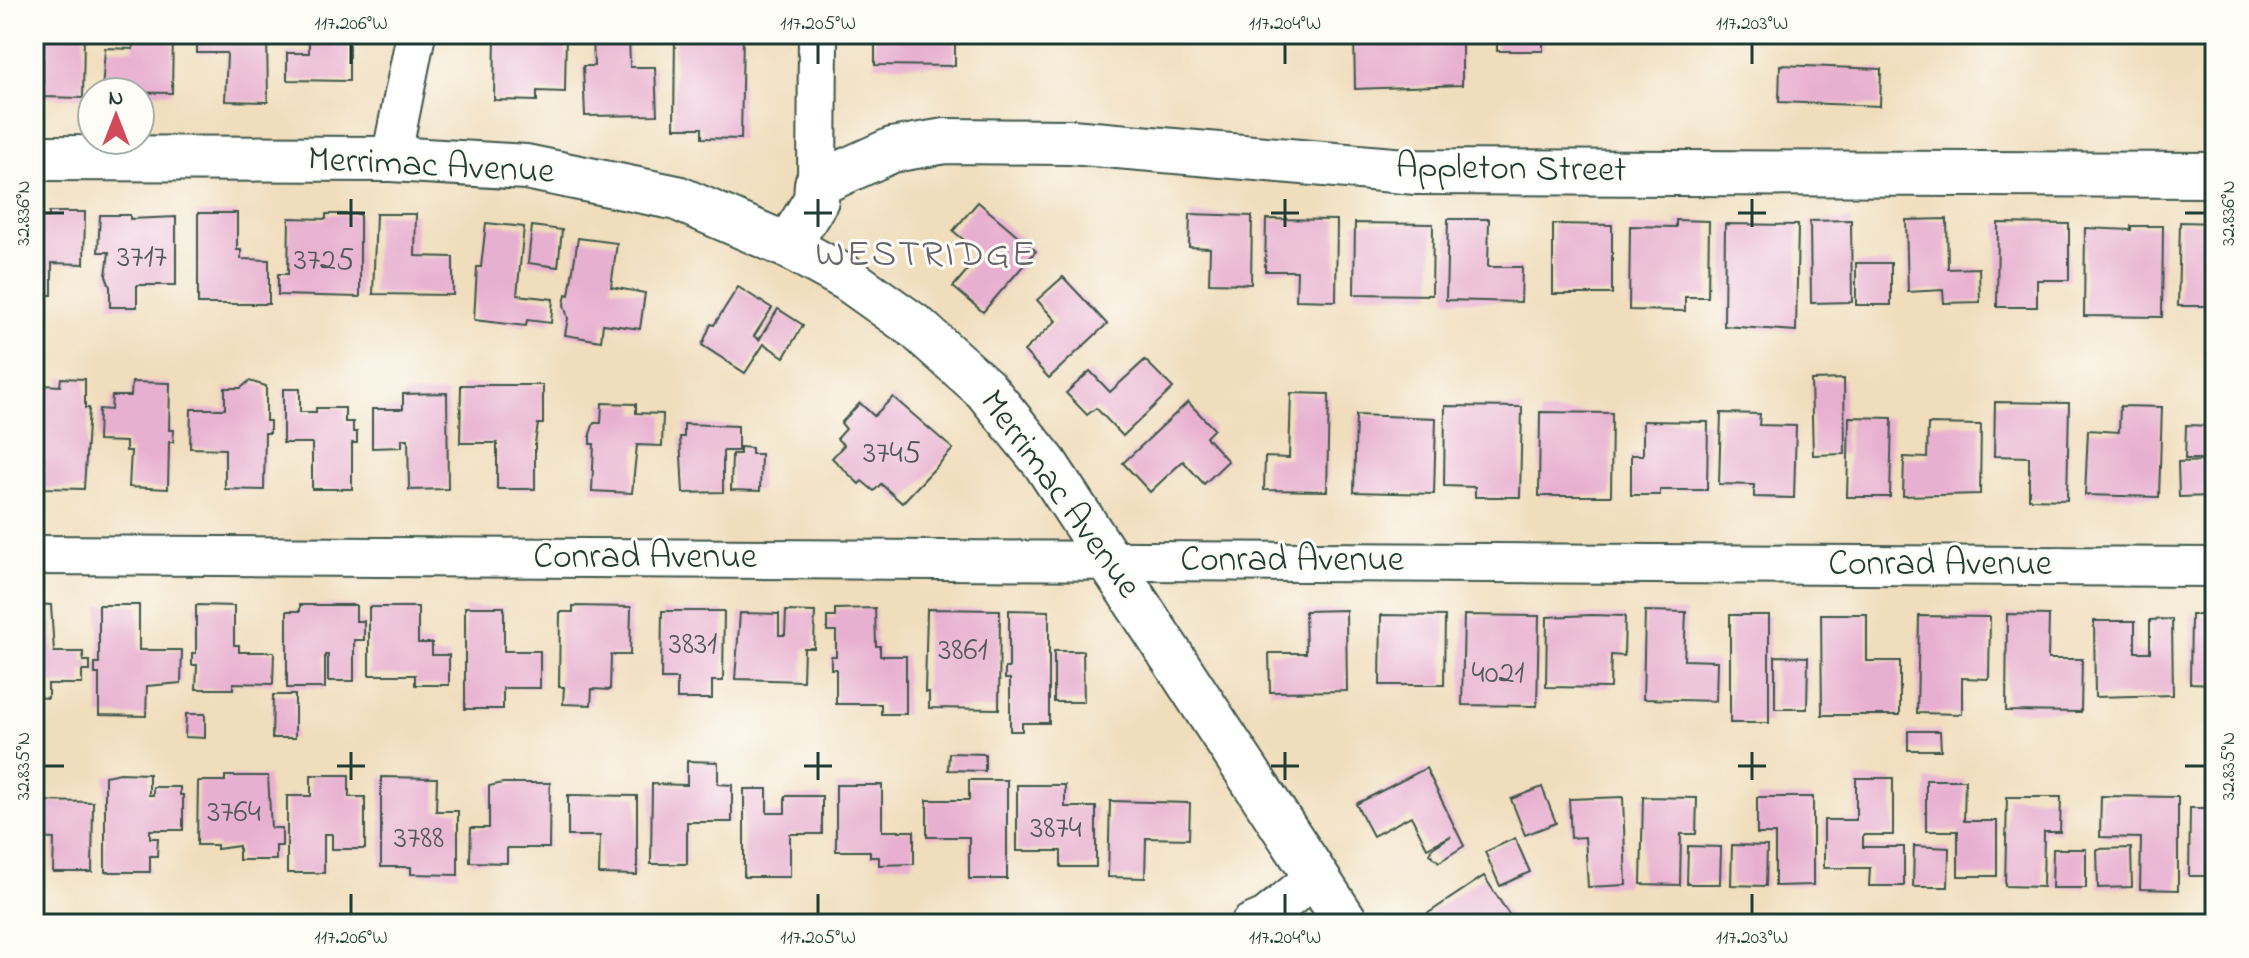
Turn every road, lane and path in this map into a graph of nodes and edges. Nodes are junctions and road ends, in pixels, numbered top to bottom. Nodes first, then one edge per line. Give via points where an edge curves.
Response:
1 (416, 34) edge
2 (818, 34) edge
3 (34, 158) edge
4 (391, 159) junction
5 (2215, 175) edge
6 (817, 184) junction
7 (788, 246) junction
8 (34, 555) edge
9 (1110, 560) junction
10 (2215, 567) edge
11 (1316, 876) junction
12 (1250, 924) edge
13 (1347, 924) edge

1 - 4 street
2 - 6 street
3 - 4 street, Merrimac Avenue
4 - 7 street, Merrimac Avenue via 526,167 605,182 677,198
5 - 6 street, Appleton Street via 1416,172 1071,142 945,141 892,150
6 - 7 street via 816,200
7 - 9 street, Merrimac Avenue via 848,279 917,328 985,389 1045,463
8 - 9 street, Conrad Avenue
9 - 10 street, Conrad Avenue
9 - 11 street, Merrimac Avenue
11 - 12 street
11 - 13 street, Merrimac Avenue

